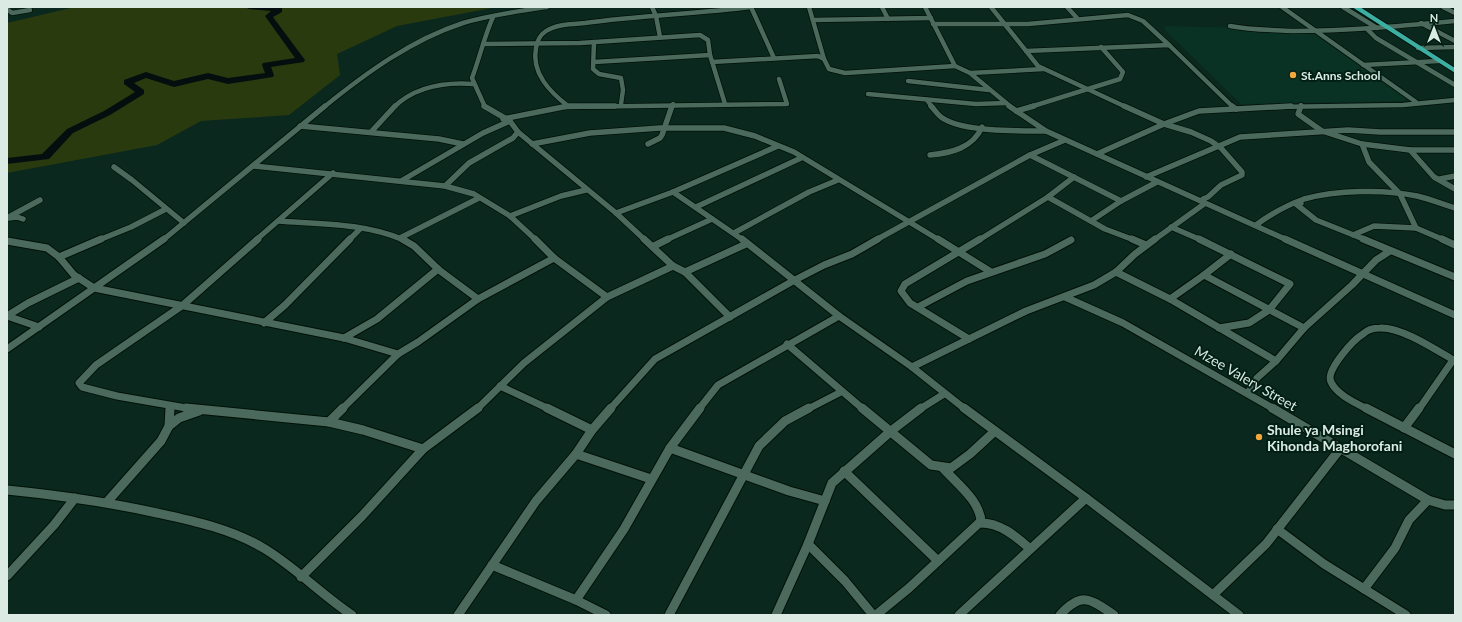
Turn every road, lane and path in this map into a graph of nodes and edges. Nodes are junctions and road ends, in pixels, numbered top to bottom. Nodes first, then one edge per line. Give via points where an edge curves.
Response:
1 (15, 7) edge
2 (547, 7) edge
3 (652, 7) edge
4 (751, 7) edge
5 (809, 7) edge
6 (882, 7) edge
7 (925, 7) edge
8 (991, 7) edge
9 (1067, 7) edge
10 (1282, 7) edge
11 (1343, 7) edge
12 (1355, 7) edge
13 (1443, 7) edge
14 (7, 9) edge
15 (30, 10) dead end
16 (1455, 13) edge
17 (656, 16) junction
18 (493, 17) junction
19 (1077, 18) junction
20 (888, 19) junction
21 (813, 20) junction
22 (932, 21) junction
23 (1455, 21) edge
24 (1421, 23) junction
25 (1004, 24) junction
26 (1230, 26) dead end
27 (1377, 28) junction
28 (1388, 28) junction
29 (1367, 29) junction
30 (1316, 31) junction
31 (660, 37) junction
32 (1455, 41) edge
33 (594, 42) junction
34 (537, 43) junction
35 (483, 44) junction
36 (1169, 45) junction
37 (1100, 47) junction
38 (1455, 47) edge
39 (1418, 48) junction
40 (1026, 51) junction
41 (710, 56) junction
42 (774, 58) junction
43 (824, 59) junction
44 (1414, 61) junction
45 (1439, 61) junction
46 (594, 62) junction
47 (712, 62) junction
48 (1363, 65) junction
49 (955, 66) junction
50 (1044, 69) junction
51 (1455, 71) edge
52 (970, 73) junction
53 (780, 79) dead end
54 (908, 81) dead end
55 (474, 84) junction
56 (1455, 85) edge
57 (990, 90) junction
58 (1088, 90) junction
59 (868, 94) dead end
60 (927, 100) junction
61 (1455, 100) edge
62 (1416, 102) junction
63 (1006, 103) junction
64 (621, 104) junction
65 (673, 104) junction
66 (726, 104) junction
67 (1301, 105) junction
68 (568, 106) junction
69 (1236, 109) junction
70 (1016, 111) junction
71 (503, 119) junction
72 (510, 121) junction
73 (1164, 124) junction
74 (300, 126) junction
75 (982, 127) junction
76 (665, 128) junction
77 (1046, 131) junction
78 (1322, 131) junction
79 (371, 132) junction
80 (518, 132) junction
81 (1455, 132) edge
82 (1065, 140) junction
83 (463, 144) junction
84 (532, 144) junction
85 (648, 144) dead end
86 (1362, 144) junction
87 (778, 146) junction
88 (1218, 146) junction
89 (1410, 150) junction
90 (1455, 150) edge
91 (1097, 154) junction
92 (930, 155) dead end
93 (1030, 155) junction
94 (801, 158) junction
95 (252, 166) junction
96 (114, 167) dead end
97 (333, 173) junction
98 (1455, 176) edge
99 (1074, 177) junction
100 (1146, 177) junction
101 (1440, 179) junction
102 (838, 180) junction
103 (401, 181) junction
104 (1157, 182) junction
105 (445, 186) junction
106 (1455, 189) edge
107 (586, 190) junction
108 (673, 192) junction
109 (1400, 194) junction
110 (1048, 197) junction
111 (479, 198) junction
112 (40, 200) dead end
113 (1302, 200) junction
114 (1121, 201) junction
115 (1204, 204) junction
116 (696, 207) junction
117 (1455, 208) edge
118 (166, 209) junction
119 (616, 213) junction
120 (510, 216) junction
121 (7, 218) edge
122 (23, 219) dead end
123 (712, 219) junction
124 (278, 220) junction
125 (1091, 220) junction
126 (909, 221) junction
127 (184, 223) junction
128 (1256, 225) junction
129 (1171, 227) junction
130 (1416, 228) junction
131 (360, 229) junction
132 (734, 233) junction
133 (1353, 235) junction
134 (400, 238) junction
135 (7, 240) edge
136 (1071, 240) dead end
137 (746, 244) junction
138 (1146, 245) junction
139 (1455, 245) edge
140 (654, 246) junction
141 (959, 251) junction
142 (1390, 251) junction
143 (1231, 254) junction
144 (59, 257) junction
145 (554, 258) junction
146 (673, 266) junction
147 (438, 269) junction
148 (685, 272) junction
149 (991, 272) junction
150 (1116, 272) junction
151 (1362, 273) junction
152 (1453, 273) edge
153 (1204, 275) junction
154 (79, 278) junction
155 (793, 281) junction
156 (94, 288) junction
157 (606, 297) junction
158 (1065, 297) junction
159 (1170, 299) junction
160 (478, 300) junction
161 (183, 305) junction
162 (918, 306) junction
163 (1269, 310) junction
164 (1455, 315) edge
165 (7, 316) edge
166 (839, 316) junction
167 (730, 317) junction
168 (264, 323) junction
169 (39, 327) junction
170 (1219, 328) junction
171 (1304, 328) junction
172 (344, 338) junction
173 (970, 339) junction
174 (787, 344) junction
175 (7, 349) edge
176 (398, 354) junction
177 (1454, 360) edge
178 (1276, 361) junction
179 (912, 367) junction
180 (500, 386) junction
181 (840, 392) junction
182 (1248, 393) junction
183 (944, 394) junction
184 (170, 406) junction
185 (202, 411) junction
186 (329, 422) junction
187 (169, 426) junction
188 (1404, 428) junction
189 (592, 430) junction
190 (891, 431) junction
191 (995, 431) junction
192 (670, 448) junction
193 (423, 449) junction
194 (1340, 449) junction
195 (576, 454) junction
196 (1455, 454) edge
197 (942, 467) junction
198 (844, 471) junction
199 (743, 474) junction
200 (651, 479) junction
201 (7, 490) edge
202 (74, 498) junction
203 (1086, 498) junction
204 (1428, 500) junction
205 (825, 501) junction
206 (107, 502) junction
207 (1455, 505) edge
208 (981, 522) junction
209 (1277, 529) junction
210 (808, 544) junction
211 (1030, 549) junction
212 (938, 561) junction
213 (492, 565) junction
214 (7, 576) edge
215 (301, 577) junction
216 (1364, 589) junction
217 (1213, 595) junction
218 (576, 600) junction
219 (352, 615) edge
220 (458, 615) edge
221 (606, 615) edge
222 (669, 615) edge
223 (776, 615) edge
224 (873, 615) edge
225 (876, 615) edge
226 (959, 615) edge
227 (1060, 615) edge
228 (1114, 615) edge
229 (1239, 615) edge
230 (1406, 615) edge

1 - 14 street
2 - 18 street
3 - 17 street
4 - 17 street
4 - 42 street
5 - 21 street
6 - 20 street
7 - 22 street
8 - 25 street
9 - 19 street
10 - 30 street
11 - 27 street
12 - 28 highway
13 - 16 street
14 - 15 street via 12,13
17 - 31 street
17 - 34 street via 556,28 541,35
18 - 35 street
18 - 74 street via 452,28 393,57 355,81
19 - 25 street via 1043,23
19 - 36 street via 1135,16
20 - 21 street
20 - 22 street
21 - 43 street
22 - 25 street
22 - 49 street
23 - 24 street
24 - 28 street
24 - 32 street
25 - 40 street
26 - 30 street via 1250,30
27 - 28 street
27 - 29 street
28 - 39 highway
29 - 30 street
29 - 44 street via 1376,38
30 - 48 street
31 - 33 street
31 - 41 street via 700,35 708,40
33 - 34 street
33 - 46 street
34 - 35 street
34 - 68 street via 537,74
35 - 55 street via 474,72
36 - 37 street
36 - 69 street
37 - 40 street
37 - 58 street via 1124,74 1120,79
38 - 39 street
39 - 45 highway
40 - 50 street via 1038,66
41 - 46 street
41 - 47 street
42 - 43 street via 813,56
42 - 47 street
43 - 49 street via 829,69 839,73
44 - 45 street
44 - 48 street
44 - 56 street
45 - 51 highway
46 - 64 street via 593,69 599,74 621,78
47 - 66 street
48 - 62 street
49 - 52 street
50 - 52 street
50 - 58 street
52 - 57 street
53 - 66 street via 787,104
54 - 57 street
55 - 71 street via 484,106
55 - 79 street via 448,84 414,93 396,105
57 - 63 street
58 - 70 street
58 - 73 street
59 - 60 street
60 - 63 street via 976,104
60 - 75 street via 942,119
61 - 62 street
62 - 67 street via 1403,105
63 - 70 street
64 - 65 street
64 - 68 street
65 - 66 street
65 - 76 street
67 - 69 street
67 - 78 street via 1298,114
68 - 71 street
69 - 73 street via 1199,111
70 - 77 street
71 - 72 street
72 - 80 street
72 - 83 street
73 - 88 street
73 - 91 street via 1138,138
74 - 79 street
74 - 95 street
75 - 77 street
75 - 92 street via 980,134 964,146 946,153
76 - 84 street via 590,133
76 - 85 street via 660,138
76 - 87 street via 730,129
77 - 82 street
78 - 81 street
78 - 86 street
78 - 88 street via 1240,137
79 - 83 street
80 - 84 street
80 - 105 street via 513,138 469,163
82 - 91 street
82 - 93 street
83 - 103 street
84 - 107 street
86 - 89 street
86 - 109 street via 1369,162
87 - 94 street
87 - 108 street
88 - 100 street
88 - 115 street via 1242,175 1221,184 1203,199
89 - 90 street
89 - 101 street via 1434,177
91 - 100 street
93 - 99 street
93 - 126 street
94 - 102 street
94 - 116 street
95 - 97 street
95 - 127 street
96 - 118 street
97 - 103 street
97 - 124 street
98 - 101 street
99 - 110 street
99 - 114 street
100 - 104 street
101 - 106 street
102 - 126 street
102 - 132 street via 809,192
103 - 105 street
104 - 114 street
104 - 115 street
105 - 111 street via 474,194
107 - 119 street
107 - 120 street via 561,196
108 - 116 street
108 - 119 street
109 - 113 street via 1322,195
109 - 117 street
109 - 130 street
110 - 125 street
110 - 141 street
111 - 120 street
111 - 134 street
112 - 121 street
113 - 128 street via 1273,213
113 - 133 street via 1296,204 1316,220
114 - 125 street
115 - 128 street
115 - 129 street
116 - 123 street
118 - 127 street
118 - 144 street via 130,228
119 - 140 street
120 - 145 street
121 - 122 street
123 - 132 street
123 - 140 street
124 - 131 street
124 - 161 street
125 - 138 street via 1105,229
126 - 141 street
126 - 155 street via 852,254
127 - 156 street via 158,245
128 - 151 street via 1306,250
129 - 138 street
129 - 143 street
130 - 133 street via 1374,226
130 - 139 street
131 - 134 street
131 - 168 street
132 - 137 street
133 - 142 street
134 - 147 street via 425,253
135 - 144 street via 17,244 33,244 51,250
136 - 149 street via 1045,254
137 - 148 street
137 - 155 street
138 - 150 street
140 - 146 street
141 - 149 street
141 - 162 street via 905,284 901,291 902,296 909,303
142 - 151 street
142 - 152 street
143 - 153 street
143 - 163 street via 1290,284
144 - 154 street
145 - 157 street
145 - 160 street
146 - 148 street
146 - 157 street
147 - 160 street
147 - 172 street via 377,319
148 - 167 street
149 - 162 street
150 - 158 street
150 - 159 street
151 - 164 street
151 - 171 street
153 - 159 street
153 - 163 street
154 - 156 street via 91,283
154 - 165 street
155 - 166 street
155 - 167 street
156 - 161 street
156 - 169 street
157 - 180 street via 524,363
158 - 173 street via 1026,311
158 - 182 street, Mzee Valery Street via 1110,316
159 - 170 street
160 - 176 street
161 - 168 street
161 - 184 street via 96,365 79,383 82,387 117,396
162 - 173 street
163 - 170 street via 1249,323
163 - 171 street
165 - 169 street
166 - 174 street
166 - 179 street
167 - 189 street via 656,360
168 - 172 street
169 - 175 street
170 - 178 street
171 - 178 street
172 - 176 street
173 - 179 street
174 - 181 street
174 - 192 street via 718,385
176 - 186 street
177 - 188 street
177 - 188 street via 1417,341 1381,328 1365,332 1332,368 1331,384 1340,393
178 - 182 street via 1257,378
179 - 183 street
180 - 189 street
180 - 193 street via 476,410
181 - 190 street
181 - 199 street via 785,421 759,446
182 - 194 street, Mzee Valery Street
183 - 190 street
183 - 191 street
184 - 185 street
184 - 187 street
185 - 186 street
185 - 187 street via 179,418
186 - 193 street
187 - 206 street via 144,462
188 - 196 street
189 - 195 street
190 - 197 street via 921,458 931,465
190 - 198 street
191 - 197 street via 960,462 951,468
191 - 203 street
192 - 199 street
192 - 200 street
193 - 215 street via 362,516
194 - 204 street, Mzee Valery Street
194 - 209 street
195 - 200 street
195 - 213 street via 536,501
197 - 208 street via 976,504 981,514
198 - 205 street via 832,483
198 - 212 street
199 - 205 street
199 - 222 street
200 - 218 street via 624,529
201 - 202 street
202 - 206 street
202 - 214 street via 44,536
203 - 211 street
203 - 217 street
204 - 207 street, Mzee Valery Street
204 - 216 street via 1409,520 1395,548
205 - 210 street
206 - 215 street via 203,524 232,534 265,550
208 - 211 street via 1013,534
208 - 212 street
209 - 216 street via 1324,564
209 - 217 street via 1266,544
210 - 223 street
210 - 224 street via 845,581
211 - 226 street
212 - 225 street
213 - 218 street
213 - 220 street
215 - 219 street
216 - 230 street
217 - 229 street
218 - 221 street
227 - 228 street via 1073,602 1086,600

